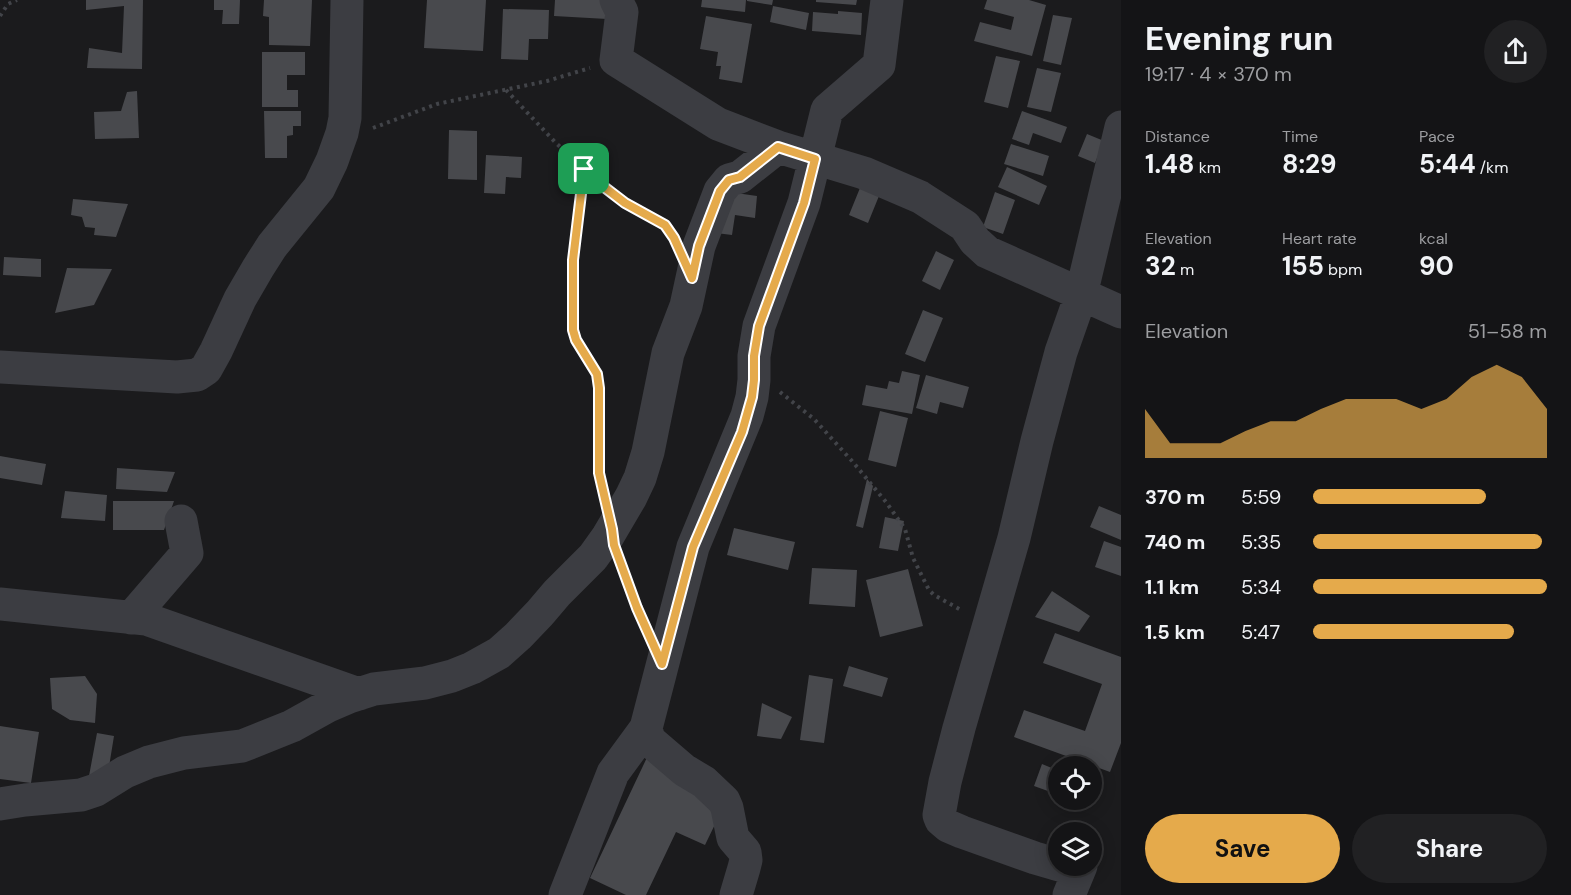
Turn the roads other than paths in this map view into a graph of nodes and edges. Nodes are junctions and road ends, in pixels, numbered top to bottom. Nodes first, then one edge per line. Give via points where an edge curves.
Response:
1 (347, 0) edge
2 (616, 0) edge
3 (887, 0) edge
4 (1121, 127) edge
5 (778, 147) junction
6 (815, 159) junction
7 (1081, 295) junction
8 (1121, 312) edge
9 (0, 368) edge
10 (181, 521) dead end
11 (0, 604) edge
12 (130, 618) junction
13 (358, 694) junction
14 (646, 728) junction
15 (0, 804) edge
16 (1048, 862) edge
17 (1077, 876) edge
18 (565, 895) edge
19 (736, 895) edge
20 (1069, 895) edge

1 - 9 street via 345,118 332,162 313,197 258,268 206,369 197,375 177,378
2 - 5 street via 622,12 616,60 718,124
3 - 6 street via 879,65 827,110
4 - 7 street
5 - 6 street
5 - 13 street via 740,177 729,180 720,191 699,246 686,306 668,353 640,478 593,556 499,653 452,676
6 - 7 street via 864,173 920,197 965,226 987,252
6 - 14 street via 804,203 759,326 747,416 693,547
7 - 8 street
7 - 16 street via 1058,363 1014,538 953,750 939,815 948,826
10 - 12 street via 187,553
11 - 12 street
12 - 13 street via 146,619
13 - 15 street via 242,746 149,762 81,795
14 - 18 street via 613,772
14 - 19 street via 649,740 724,801 733,838 745,852
17 - 20 street

